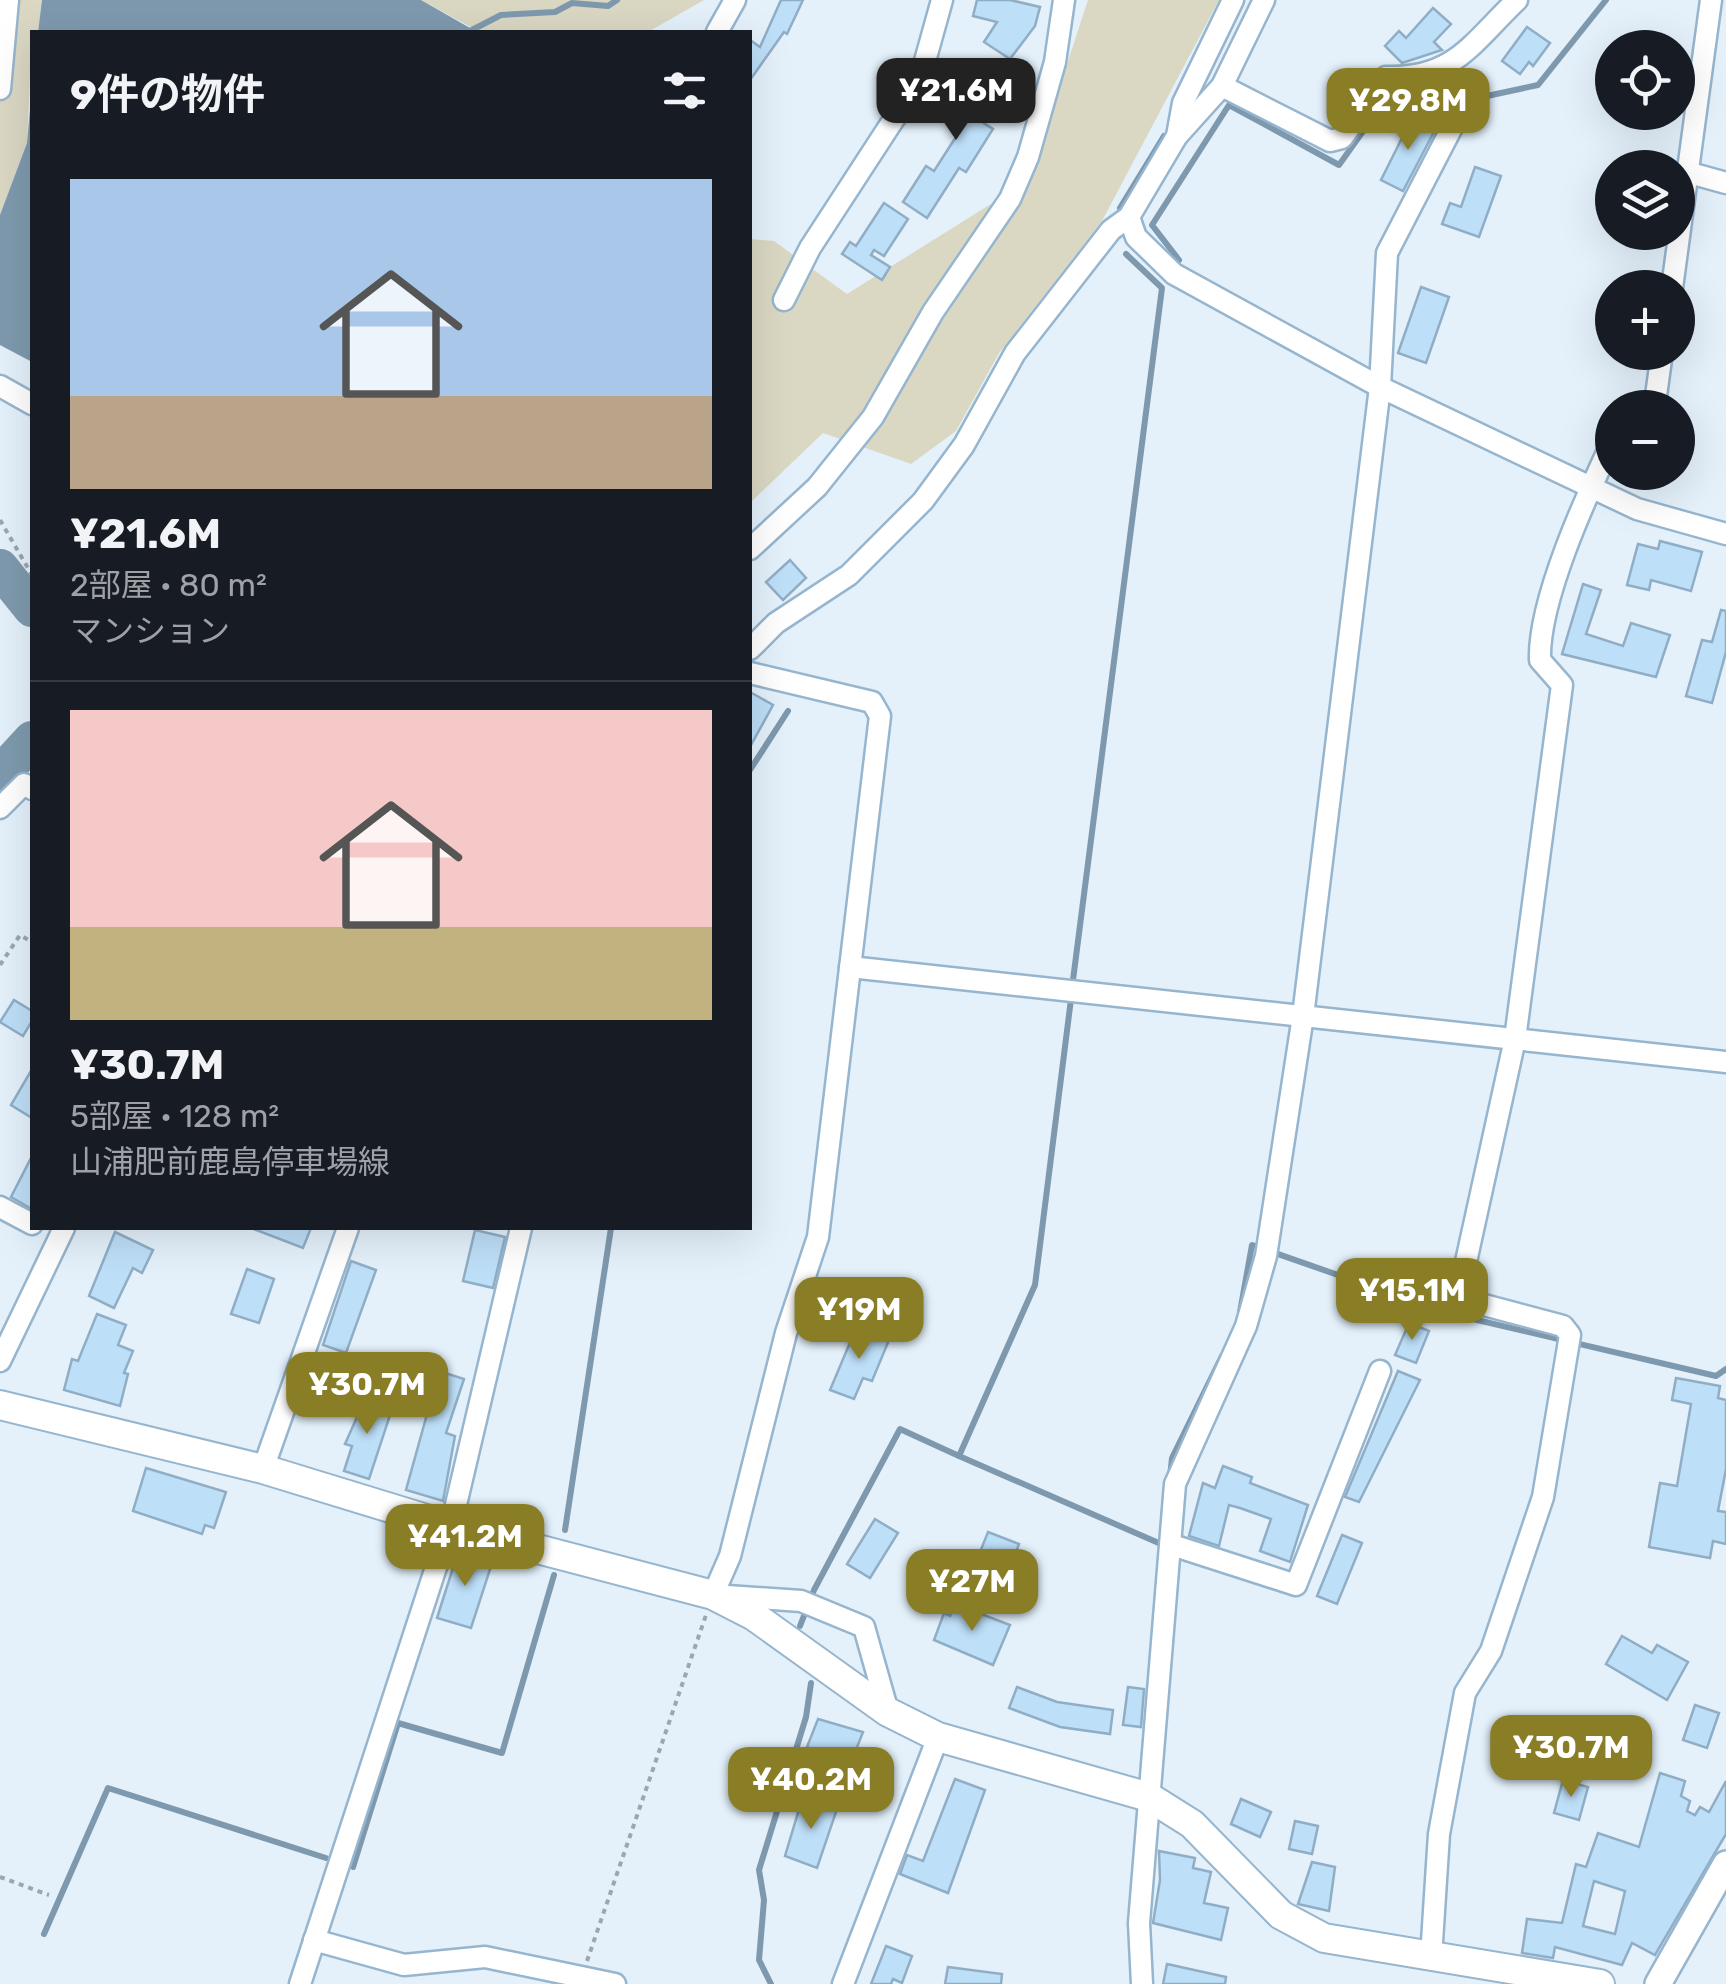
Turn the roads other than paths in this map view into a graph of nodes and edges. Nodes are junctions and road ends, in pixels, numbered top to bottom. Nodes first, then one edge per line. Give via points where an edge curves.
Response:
1 (8, 0) edge
2 (735, 0) edge
3 (942, 0) edge
4 (1064, 0) edge
5 (1233, 0) edge
6 (1264, 0) edge
7 (1516, 0) edge
8 (1711, 0) edge
9 (718, 30) edge
10 (1445, 70) junction
11 (1222, 86) junction
12 (0, 90) edge
13 (1178, 136) junction
14 (1693, 150) edge
15 (1695, 174) edge
16 (1726, 182) edge
17 (1129, 217) junction
18 (784, 300) dead end
19 (0, 386) edge
20 (1380, 388) junction
21 (30, 403) edge
22 (1595, 478) edge
23 (1591, 487) junction
24 (1726, 534) edge
25 (752, 547) edge
26 (752, 647) edge
27 (752, 673) edge
28 (30, 788) edge
29 (0, 808) edge
30 (850, 967) junction
31 (1303, 1016) junction
32 (1515, 1039) junction
33 (1726, 1062) edge
34 (0, 1207) edge
35 (30, 1223) edge
36 (347, 1230) edge
37 (521, 1230) edge
38 (61, 1233) edge
39 (0, 1361) edge
40 (1380, 1371) dead end
41 (0, 1405) edge
42 (263, 1469) junction
43 (446, 1526) junction
44 (1172, 1545) junction
45 (713, 1595) junction
46 (888, 1712) junction
47 (938, 1737) junction
48 (1149, 1797) junction
49 (1726, 1864) edge
50 (314, 1940) junction
51 (1432, 1956) junction
52 (300, 1984) edge
53 (614, 1984) edge
54 (843, 1984) edge
55 (1142, 1984) edge
56 (1600, 1984) edge
57 (1658, 1984) edge

1 - 12 street
2 - 9 street
3 - 18 street via 920,79 810,248
4 - 25 street via 1054,62 1010,199 933,312 873,417 817,487
5 - 13 street via 1183,103
6 - 11 street
7 - 10 street
8 - 14 street
10 - 11 street via 1386,77 1342,138 1330,141
10 - 20 street via 1459,103 1387,253
11 - 13 street
13 - 17 street
15 - 16 street
17 - 20 street via 1136,237 1174,274
17 - 26 street via 1111,230 1015,352 964,445 923,501 848,575
19 - 21 street
20 - 23 street
20 - 31 street
22 - 23 street
23 - 24 street
23 - 32 street via 1539,634 1540,660 1562,685
27 - 30 street via 872,702 880,716
28 - 29 street via 24,784
30 - 31 street
30 - 45 street via 818,1238 786,1333 730,1556
31 - 32 street
31 - 44 street via 1267,1250 1246,1326 1176,1484
32 - 33 street
32 - 51 street via 1458,1298 1564,1326 1568,1343 1543,1497 1491,1650 1464,1694 1439,1834
34 - 35 street
36 - 42 street
37 - 43 street
38 - 39 street
40 - 44 street via 1296,1585
41 - 42 main road
42 - 43 main road
43 - 45 main road
43 - 50 street
44 - 48 street
45 - 46 main road via 754,1616
45 - 46 street via 808,1603 864,1627
46 - 47 main road
47 - 48 main road
47 - 54 street
48 - 51 main road via 1192,1824 1281,1915 1324,1938
48 - 55 street via 1139,1923
49 - 57 street
50 - 52 street
50 - 53 street via 404,1965 485,1957
51 - 56 main road

